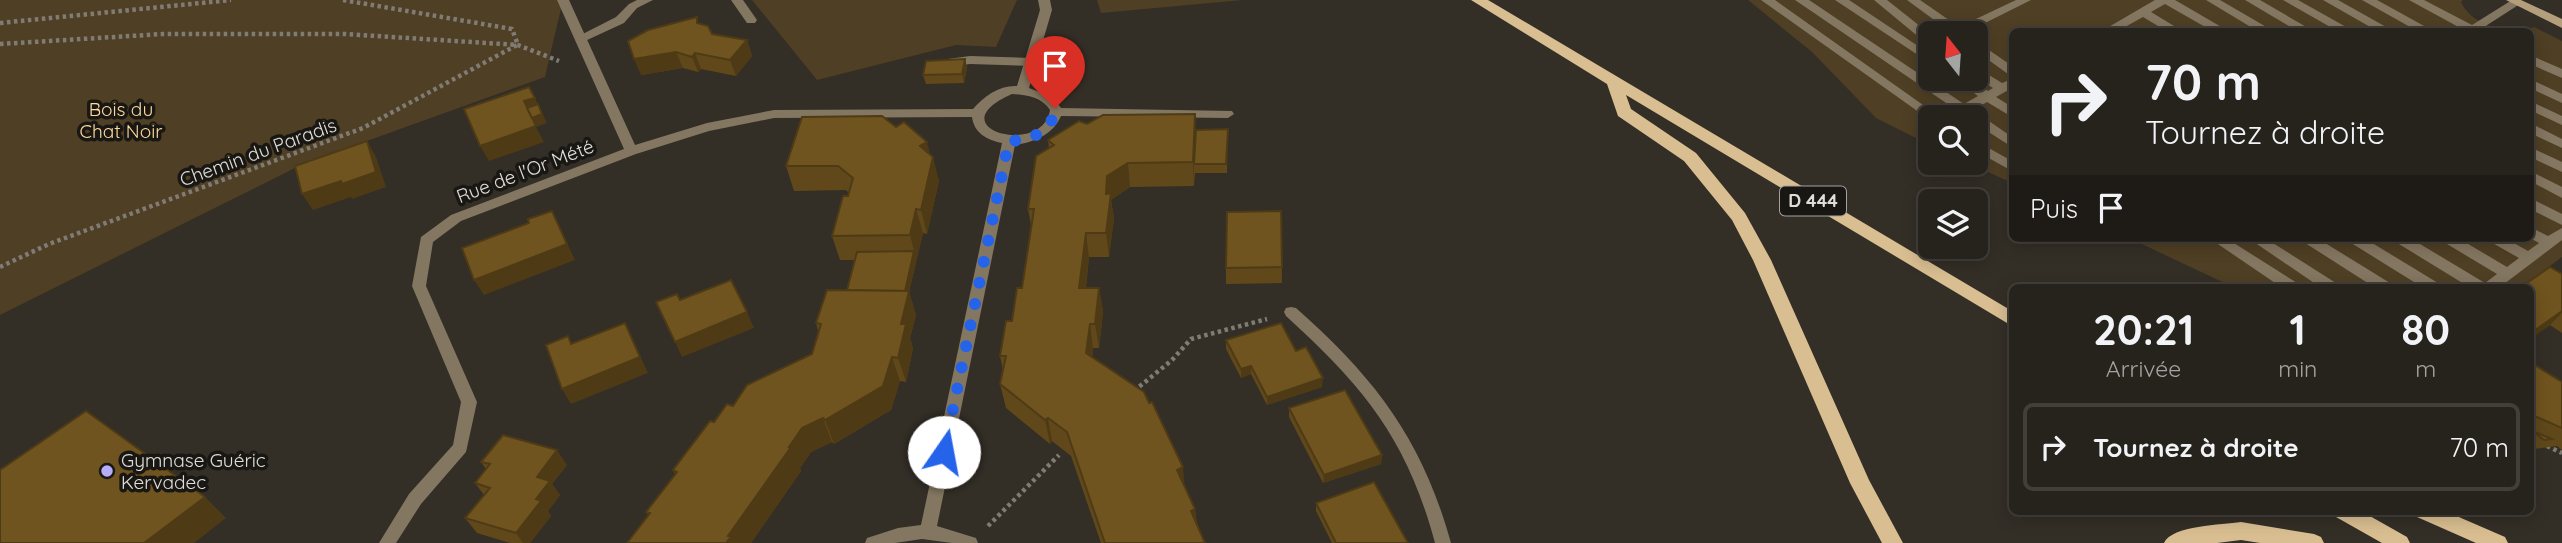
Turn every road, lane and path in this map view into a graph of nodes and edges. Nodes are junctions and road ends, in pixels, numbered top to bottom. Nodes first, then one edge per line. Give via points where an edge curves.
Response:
1 (231, 0) edge
2 (343, 0) edge
3 (564, 0) edge
4 (647, 0) edge
5 (737, 0) edge
6 (1044, 0) edge
7 (1478, 0) edge
8 (1767, 0) edge
9 (1801, 0) edge
10 (1841, 0) edge
11 (1880, 0) edge
12 (1913, 0) edge
13 (2025, 0) edge
14 (2165, 0) edge
15 (2212, 0) edge
16 (2251, 0) edge
17 (2289, 0) edge
18 (2329, 0) edge
19 (2368, 0) edge
20 (2415, 0) edge
21 (2515, 1) edge
22 (2143, 12) junction
23 (751, 20) dead end
24 (1942, 21) edge
25 (1983, 21) edge
26 (0, 23) edge
27 (2122, 23) junction
28 (2562, 24) edge
29 (2113, 28) edge
30 (2131, 28) edge
31 (2171, 28) edge
32 (2217, 28) edge
33 (2262, 28) edge
34 (2302, 28) edge
35 (2342, 28) edge
36 (2382, 28) edge
37 (2421, 28) edge
38 (2466, 28) edge
39 (2476, 28) edge
40 (1918, 30) edge
41 (581, 38) junction
42 (0, 44) edge
43 (518, 45) junction
44 (1918, 51) edge
45 (1988, 54) edge
46 (1031, 61) junction
47 (2534, 61) edge
48 (939, 64) edge
49 (2009, 69) edge
50 (2562, 74) edge
51 (1988, 77) edge
52 (1614, 82) junction
53 (2534, 85) edge
54 (2007, 86) edge
55 (1022, 90) junction
56 (1979, 91) edge
57 (1988, 97) junction
58 (2562, 99) edge
59 (1956, 105) edge
60 (1980, 105) edge
61 (1918, 106) edge
62 (2534, 107) edge
63 (2009, 111) edge
64 (1055, 112) junction
65 (978, 113) junction
66 (1228, 114) dead end
67 (2562, 121) edge
68 (1988, 127) edge
69 (2534, 129) edge
70 (1009, 141) junction
71 (2009, 141) edge
72 (2562, 144) edge
73 (631, 151) junction
74 (1988, 152) edge
75 (2534, 153) edge
76 (2009, 165) edge
77 (2562, 168) edge
78 (2534, 177) edge
79 (2562, 193) edge
80 (2534, 205) edge
81 (2562, 220) edge
82 (2562, 233) edge
83 (2534, 234) edge
84 (2223, 242) edge
85 (2261, 242) edge
86 (2313, 242) edge
87 (2360, 242) edge
88 (2406, 242) edge
89 (2454, 242) edge
90 (2501, 242) edge
91 (2549, 243) junction
92 (2529, 258) junction
93 (0, 267) edge
94 (2508, 274) junction
95 (2287, 284) edge
96 (2326, 284) edge
97 (2380, 284) edge
98 (2428, 284) edge
99 (2475, 284) edge
100 (2494, 284) edge
101 (1292, 312) joint
102 (2009, 317) edge
103 (1133, 391) edge
104 (2541, 443) edge
105 (2562, 453) edge
106 (1059, 455) edge
107 (2350, 515) edge
108 (2433, 515) edge
109 (928, 530) junction
110 (976, 538) edge
111 (387, 543) edge
112 (873, 543) edge
113 (1443, 543) edge
114 (1893, 543) edge
115 (2174, 543) edge
116 (2314, 543) edge
117 (2400, 543) edge
118 (2498, 543) edge

1 - 26 path
2 - 43 path via 512,29
3 - 41 street
4 - 41 street via 633,6 620,20
5 - 23 street
6 - 46 street via 1046,10
7 - 52 main road, D 444
8 - 61 street
9 - 59 street
10 - 44 street
11 - 40 street
12 - 24 street
13 - 25 street
14 - 22 street
14 - 32 street
15 - 33 street
16 - 34 street
17 - 35 street
18 - 36 street
19 - 37 street
20 - 38 street
21 - 28 street
21 - 39 street
22 - 27 street
22 - 31 street
27 - 29 street
27 - 30 street
41 - 73 street
42 - 43 path via 202,34 345,34
43 - 93 path, Chemin du Paradis via 363,128 49,244
45 - 49 street
46 - 48 street
46 - 55 street
47 - 50 street
51 - 54 street
52 - 102 main road, D 444
52 - 114 main road via 1624,111 1690,157 1739,217 1860,483
53 - 58 street
54 - 57 street
55 - 64 street via 1050,99
55 - 65 street via 996,95
56 - 57 street
57 - 60 street
57 - 63 street
62 - 67 street
64 - 66 street
64 - 70 street via 1048,128
65 - 70 street via 981,131
65 - 73 street, Rue de l'Or Mété via 774,114 707,127
68 - 71 street
69 - 72 street
70 - 109 street
73 - 111 street, Rue de l'Or Mété via 456,218 426,240 419,286 469,402 460,447 415,499
74 - 76 street
75 - 77 street
78 - 79 street
80 - 81 street
82 - 91 street
83 - 91 street
84 - 95 street
85 - 96 street
86 - 97 street
87 - 98 street
88 - 99 street
89 - 94 street
90 - 92 street
91 - 92 street
92 - 94 street
94 - 100 street
101 - 103 path via 1191,339
101 - 113 street via 1337,351 1377,398 1412,454
104 - 105 path
106 - 110 path
107 - 117 main road
108 - 118 main road
109 - 110 street
109 - 112 street via 900,533
115 - 116 main road via 2241,531

